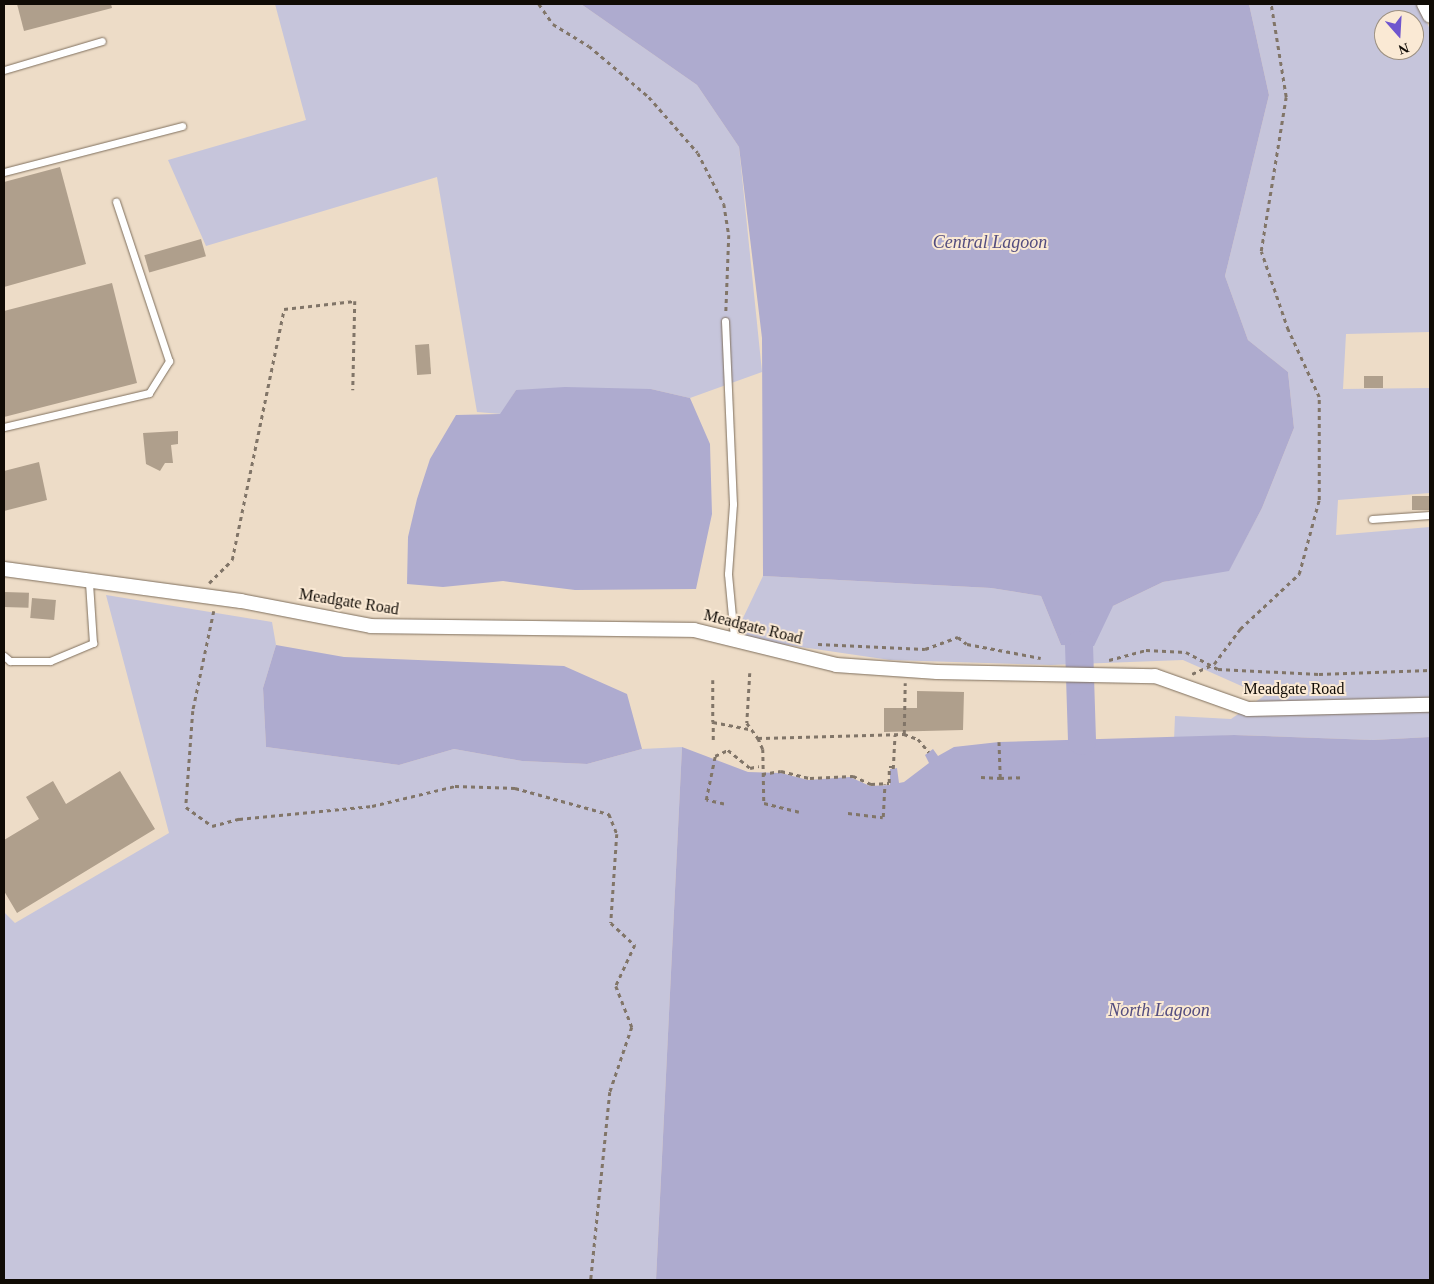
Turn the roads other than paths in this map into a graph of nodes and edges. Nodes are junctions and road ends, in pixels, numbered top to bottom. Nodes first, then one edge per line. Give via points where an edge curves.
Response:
1 (1424, 4) edge
2 (1430, 16) edge
3 (102, 42) dead end
4 (4, 70) edge
5 (182, 126) dead end
6 (4, 172) edge
7 (116, 202) dead end
8 (725, 321) road end
9 (4, 428) edge
10 (1430, 515) edge
11 (1372, 519) dead end
12 (4, 568) edge
13 (89, 582) junction
14 (734, 637) junction
15 (4, 656) edge
16 (1430, 704) edge

1 - 2 street
3 - 4 lane
5 - 6 lane
7 - 9 lane via 169,361 149,393 131,400
8 - 14 lane via 733,504 728,574
10 - 11 lane
12 - 13 street, Meadgate Road
13 - 14 street, Meadgate Road via 200,595 371,626 633,628
13 - 15 lane via 93,643 50,660 10,661
14 - 16 street, Meadgate Road via 836,665 1051,675 1103,667 1155,676 1248,709

